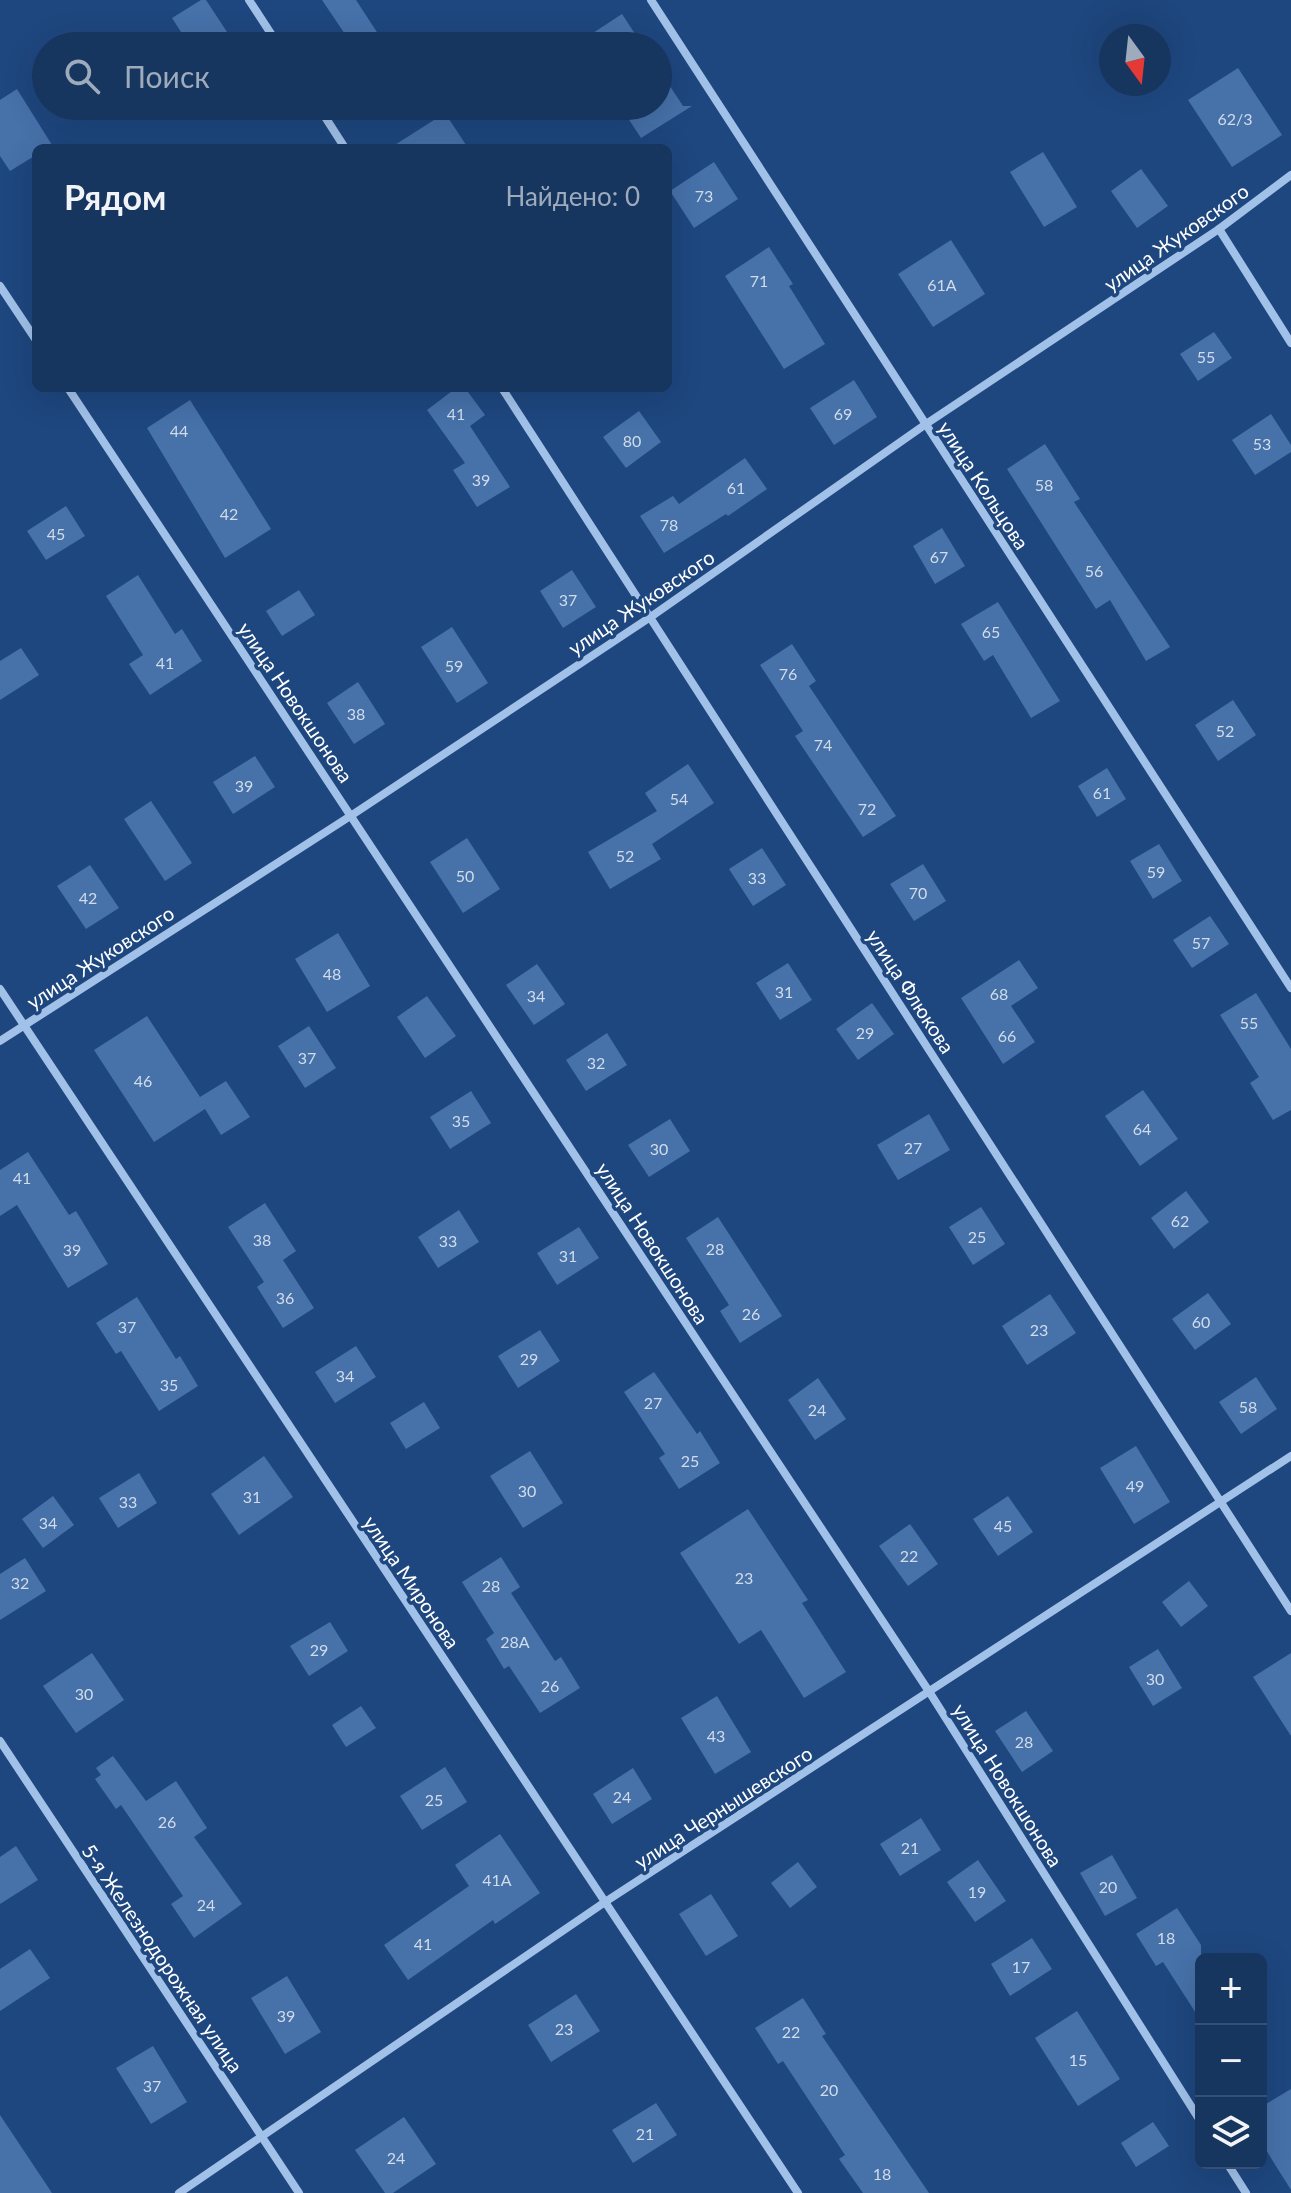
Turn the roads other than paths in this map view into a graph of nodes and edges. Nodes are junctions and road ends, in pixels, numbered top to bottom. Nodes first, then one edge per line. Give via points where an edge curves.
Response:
1 (249, 0) edge
2 (651, 0) edge
3 (270, 32) edge
4 (672, 32) edge
5 (672, 32) edge
6 (327, 120) edge
7 (342, 144) edge
8 (1291, 175) edge
9 (1219, 229) junction
10 (0, 286) edge
11 (32, 334) edge
12 (1291, 343) edge
13 (71, 392) edge
14 (505, 392) edge
15 (926, 424) junction
16 (652, 616) junction
17 (352, 815) junction
18 (1291, 988) edge
19 (0, 989) edge
20 (24, 1025) junction
21 (0, 1041) edge
22 (1291, 1456) edge
23 (1220, 1504) junction
24 (1291, 1611) edge
25 (930, 1693) junction
26 (0, 1741) edge
27 (605, 1902) junction
28 (1195, 2113) edge
29 (262, 2137) junction
30 (1231, 2169) edge
31 (179, 2193) edge
32 (299, 2193) edge
33 (798, 2193) edge
34 (1246, 2193) edge

1 - 3 street
2 - 4 street, улица Кольцова
5 - 15 street, улица Кольцова
6 - 7 street
8 - 9 street, улица Жуковского
9 - 12 street
9 - 15 street, улица Жуковского
10 - 11 street
13 - 17 street, улица Новокшонова
14 - 16 street, улица Флюкова
15 - 16 street, улица Жуковского
15 - 18 street, улица Кольцова
16 - 17 street, улица Жуковского
16 - 23 street, улица Флюкова
17 - 20 street, улица Жуковского
17 - 25 street, улица Новокшонова
19 - 20 street, улица Миронова
20 - 21 street, улица Жуковского
20 - 27 street, улица Миронова
22 - 23 street, улица Чернышевского
23 - 24 street, улица Флюкова
23 - 25 street, улица Чернышевского
25 - 27 street, улица Чернышевского
25 - 28 street, улица Новокшонова
26 - 29 street, 5-я Железнодорожная улица
27 - 29 street, улица Чернышевского
27 - 33 street, улица Миронова
29 - 31 street, улица Чернышевского
29 - 32 street, 5-я Железнодорожная улица
30 - 34 street

